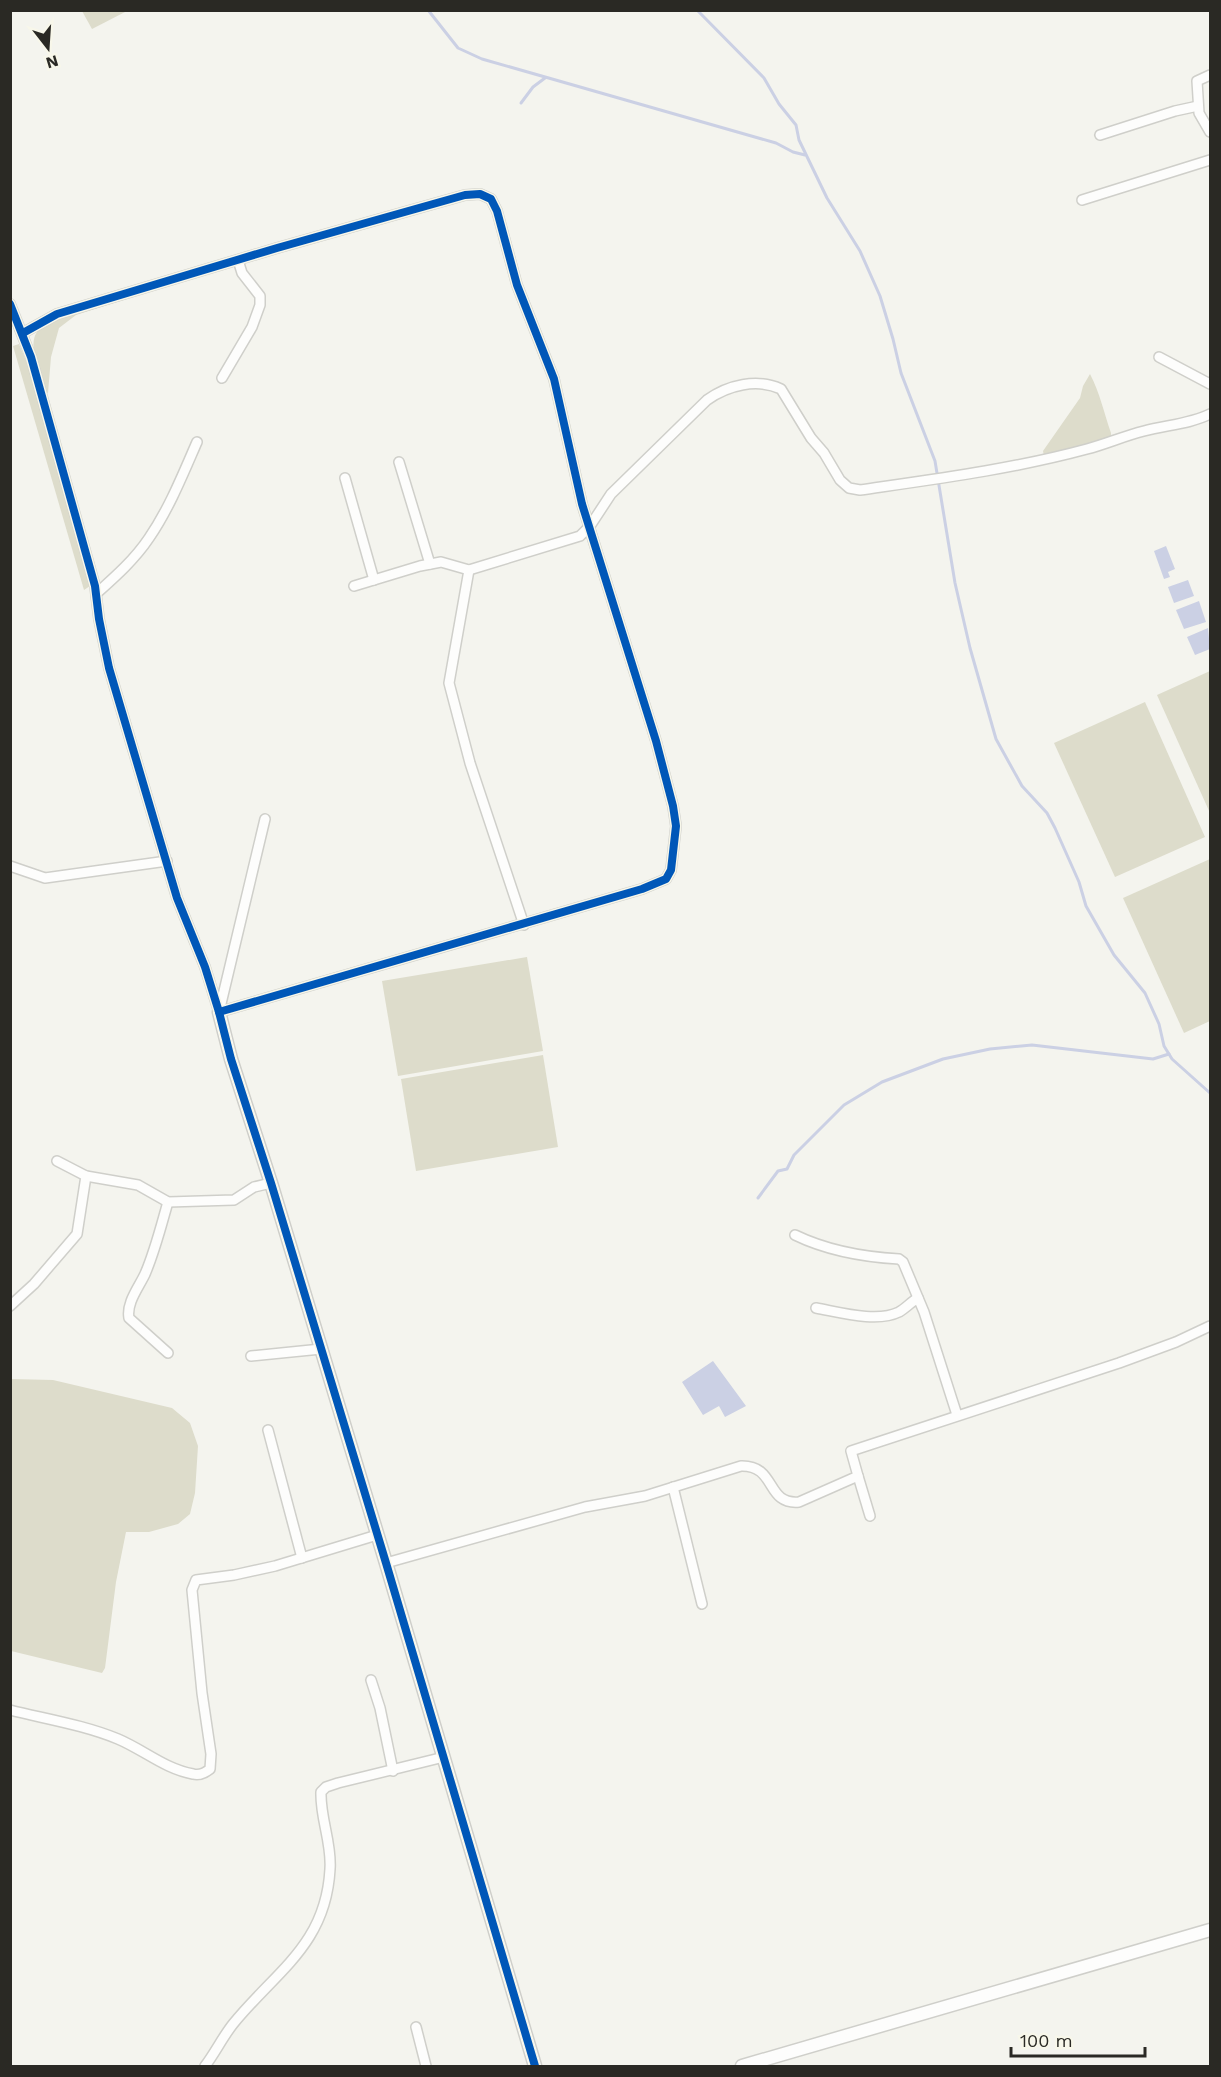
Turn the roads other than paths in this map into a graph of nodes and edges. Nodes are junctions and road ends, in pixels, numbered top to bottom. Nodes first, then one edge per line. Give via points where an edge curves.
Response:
1 (1210, 75) edge
2 (1198, 106) junction
3 (1210, 132) edge
4 (1100, 135) dead end
5 (1210, 159) edge
6 (1082, 200) dead end
7 (238, 260) junction
8 (10, 304) edge
9 (23, 333) junction
10 (1159, 357) dead end
11 (222, 378) dead end
12 (1210, 384) edge
13 (1210, 414) edge
14 (197, 442) dead end
15 (399, 462) dead end
16 (345, 477) dead end
17 (590, 526) junction
18 (430, 564) junction
19 (469, 570) junction
20 (374, 580) junction
21 (354, 586) dead end
22 (97, 593) junction
23 (265, 819) dead end
24 (167, 861) junction
25 (10, 866) edge
26 (524, 925) junction
27 (219, 1012) junction
28 (57, 1161) dead end
29 (86, 1176) junction
30 (271, 1183) junction
31 (168, 1202) junction
32 (795, 1235) dead end
33 (918, 1298) junction
34 (10, 1306) edge
35 (816, 1308) dead end
36 (1210, 1326) edge
37 (321, 1349) junction
38 (168, 1353) dead end
39 (251, 1356) dead end
40 (957, 1415) junction
41 (268, 1430) dead end
42 (858, 1476) junction
43 (673, 1487) junction
44 (870, 1516) dead end
45 (377, 1535) junction
46 (302, 1558) junction
47 (386, 1563) junction
48 (702, 1604) dead end
49 (371, 1680) dead end
50 (10, 1710) edge
51 (444, 1757) junction
52 (393, 1771) junction
53 (1210, 1930) edge
54 (416, 2027) dead end
55 (205, 2067) edge
56 (426, 2067) edge
57 (535, 2067) edge
58 (742, 2067) edge

1 - 2 street via 1197,81
2 - 3 street
2 - 4 street
5 - 6 street
7 - 9 street via 57,314
7 - 11 street via 260,296 260,305 252,327
7 - 17 street via 465,195 480,194 491,199 517,285 554,379
8 - 9 street
9 - 22 street
10 - 12 street
13 - 17 street via 1089,449 860,490 849,488 840,480 781,389 772,385 735,386 720,390 707,400 611,494
14 - 22 street via 149,538
15 - 18 street
16 - 20 street
17 - 19 street via 580,536
17 - 26 street via 672,806 676,826 671,870 658,884
18 - 19 street via 441,562
18 - 20 street
19 - 26 street via 449,683 470,763
20 - 21 street
22 - 24 street via 107,659
23 - 27 street
24 - 25 street via 45,878
24 - 27 street
26 - 27 street
27 - 30 street
28 - 29 street
29 - 31 street via 138,1185
29 - 34 street via 77,1234
30 - 31 street via 254,1187 234,1200
30 - 37 street
31 - 38 street via 145,1275 128,1312 129,1318
32 - 33 street via 839,1251 899,1259 906,1266
33 - 35 street via 890,1315 861,1316
33 - 40 street
36 - 40 street via 1119,1363
37 - 39 street
37 - 45 street
40 - 42 street via 851,1451
41 - 46 street
42 - 43 street via 790,1503 778,1496 765,1474 752,1466
42 - 44 street
43 - 47 street
43 - 48 street
45 - 46 street
45 - 47 street
46 - 50 street via 196,1580 192,1590 211,1754 206,1773 196,1775 167,1766 121,1740 92,1730
47 - 51 street
49 - 52 street
51 - 52 street
51 - 57 street
52 - 55 street via 338,1783 321,1792 330,1870 318,1925 277,1978 234,2023
53 - 58 street
54 - 56 street

